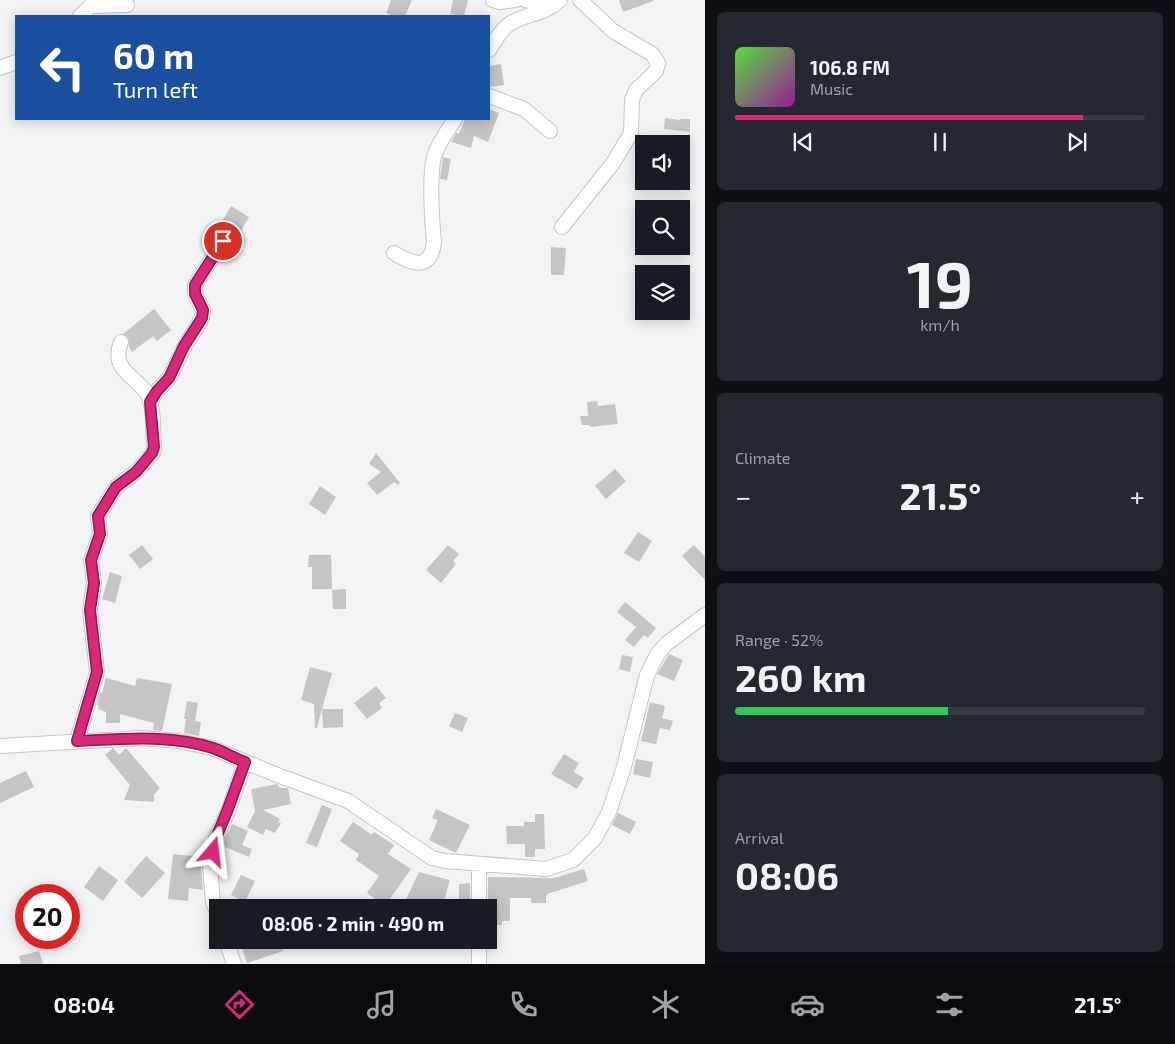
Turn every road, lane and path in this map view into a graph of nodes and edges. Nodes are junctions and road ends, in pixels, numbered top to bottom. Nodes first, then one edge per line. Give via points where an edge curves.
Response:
1 (493, 0) edge
2 (516, 0) edge
3 (525, 0) edge
4 (580, 0) edge
5 (92, 3) edge
6 (557, 3) edge
7 (127, 5) dead end
8 (81, 15) edge
9 (490, 45) edge
10 (15, 62) edge
11 (0, 68) edge
12 (490, 96) edge
13 (454, 120) edge
14 (550, 131) dead end
15 (562, 227) dead end
16 (223, 241) dead end
17 (394, 253) dead end
18 (121, 342) dead end
19 (150, 402) junction
20 (705, 615) edge
21 (77, 741) junction
22 (0, 746) edge
23 (245, 762) junction
24 (479, 865) junction
25 (214, 899) edge
26 (479, 899) edge
27 (229, 949) edge
28 (479, 949) edge
29 (234, 964) edge
30 (479, 964) edge

1 - 2 street
3 - 6 street
4 - 15 street via 614,31 652,54 658,62 656,71 636,90 632,100 631,133
5 - 7 street
5 - 8 street
6 - 9 street via 546,11 506,26
10 - 11 street
12 - 14 street via 524,110
13 - 17 street via 434,156 433,251 429,259 414,263
16 - 19 street via 195,285 195,294 203,310 202,318 169,378
18 - 19 street via 118,349 121,366
19 - 21 street via 152,453 136,472 116,487 98,516 100,534 91,560 94,583 90,610 97,672
20 - 24 street via 666,644 646,675 621,776 609,812 595,838 573,860 546,869
21 - 22 street
21 - 23 street via 141,738 178,741 212,748
23 - 24 street via 348,801 432,858
23 - 25 street via 216,838 210,865
24 - 26 street
27 - 29 street
28 - 30 street

